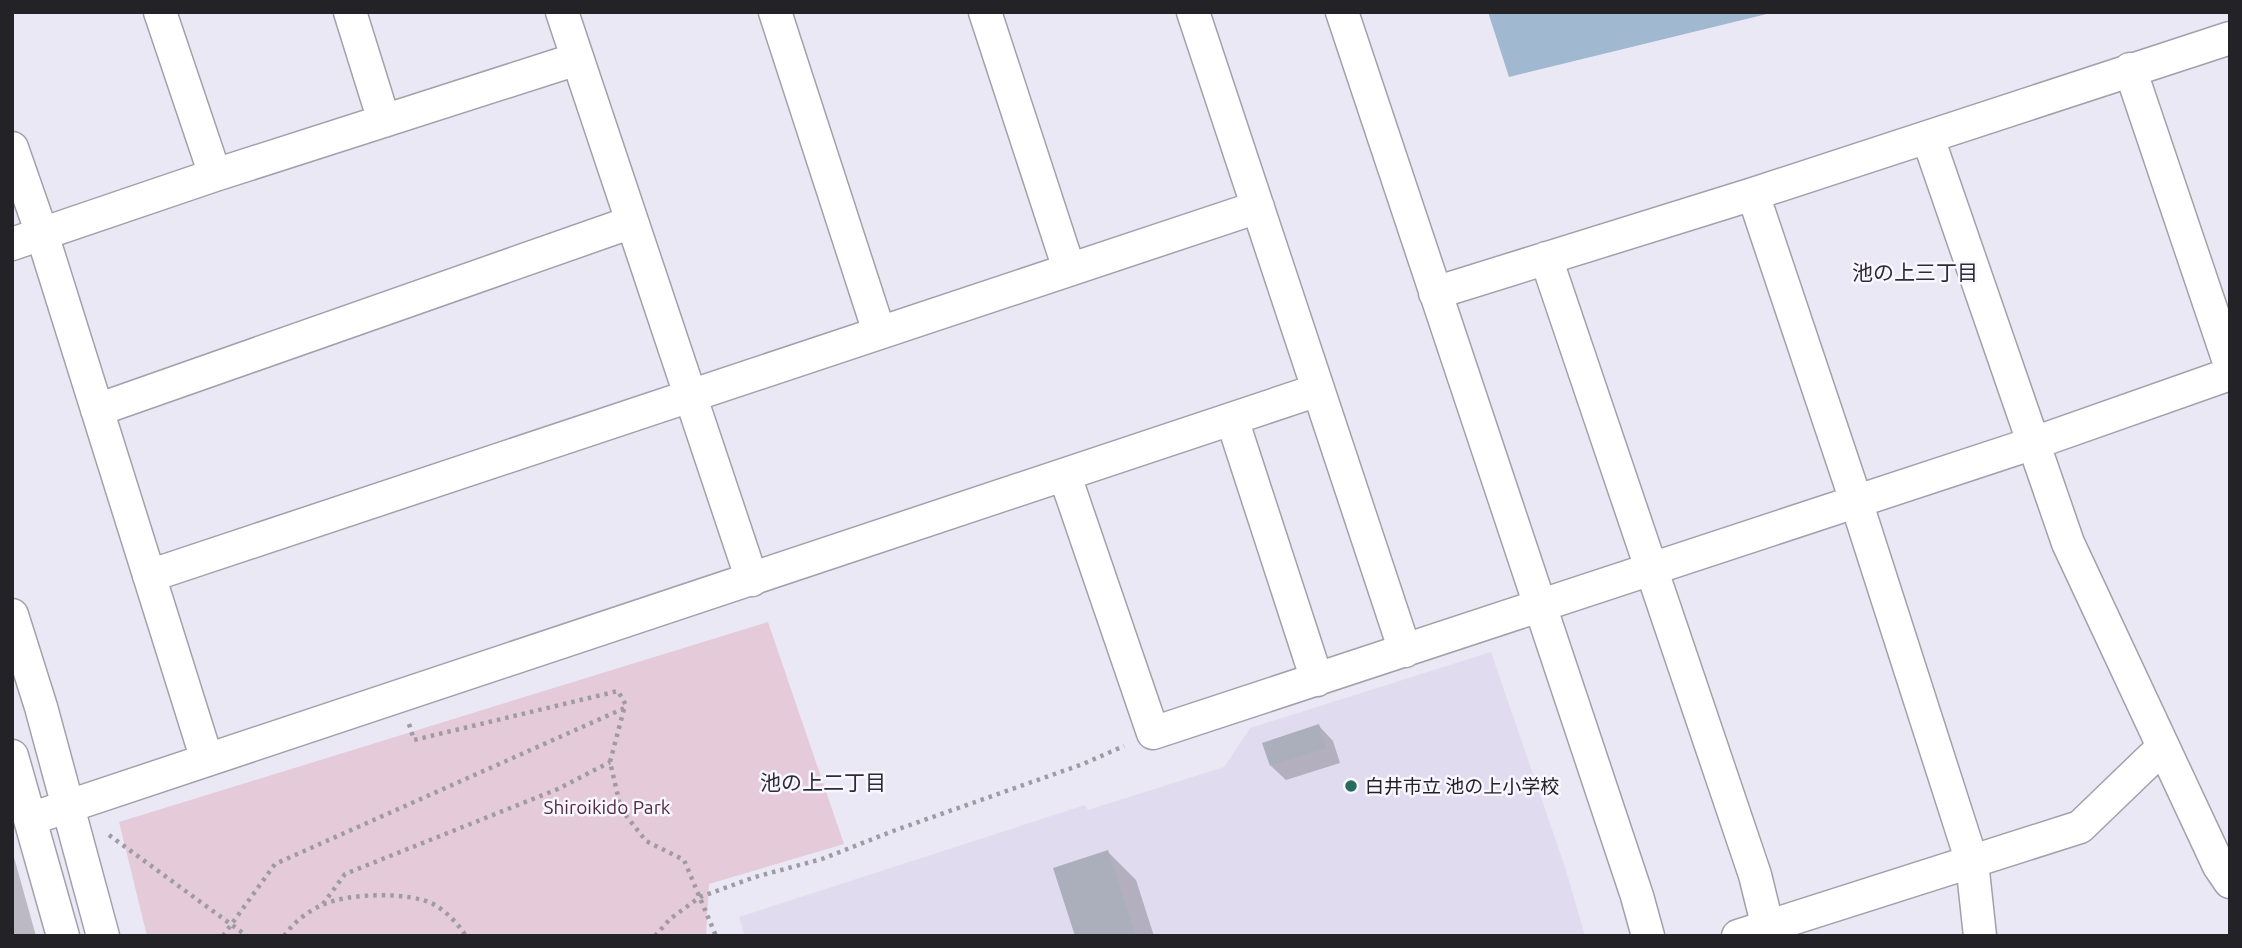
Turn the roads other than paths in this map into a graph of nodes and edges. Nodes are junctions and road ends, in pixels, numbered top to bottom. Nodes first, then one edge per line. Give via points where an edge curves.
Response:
1 (160, 12) edge
2 (350, 12) edge
3 (562, 12) edge
4 (775, 12) edge
5 (985, 12) edge
6 (1193, 12) edge
7 (1342, 12) edge
8 (2230, 38) edge
9 (577, 59) junction
10 (2130, 69) junction
11 (384, 121) junction
12 (1928, 138) junction
13 (12, 148) edge
14 (215, 175) junction
15 (1753, 194) junction
16 (1258, 207) junction
17 (632, 222) junction
18 (42, 234) junction
19 (12, 244) edge
20 (1546, 258) junction
21 (1069, 268) junction
22 (1435, 293) junction
23 (878, 332) junction
24 (2230, 365) edge
25 (2230, 374) edge
26 (1318, 390) junction
27 (689, 395) junction
28 (97, 410) junction
29 (1232, 419) junction
30 (2034, 443) junction
31 (1065, 476) junction
32 (1856, 501) junction
33 (1653, 568) junction
34 (149, 576) junction
35 (752, 580) junction
36 (1541, 606) junction
37 (12, 615) edge
38 (1405, 652) junction
39 (1317, 680) junction
40 (2163, 747) junction
41 (12, 756) edge
42 (207, 760) junction
43 (68, 806) junction
44 (30, 819) junction
45 (1972, 862) junction
46 (2230, 882) edge
47 (1769, 931) edge
48 (64, 936) edge
49 (103, 936) edge
50 (1648, 936) edge
51 (1738, 936) edge
52 (1980, 936) edge

1 - 14 street
2 - 11 street
3 - 9 street
4 - 23 street
5 - 21 street
6 - 16 street
7 - 22 street
8 - 10 street
9 - 11 street
9 - 17 street
10 - 12 street
10 - 24 street
11 - 14 street
12 - 15 street
12 - 30 street
13 - 18 street
14 - 18 street
15 - 20 street
15 - 32 street
16 - 21 street
16 - 26 street
17 - 27 street
17 - 28 street
18 - 19 street
18 - 28 street
20 - 22 street
20 - 33 street
21 - 23 street
22 - 36 street
23 - 27 street
25 - 30 street
26 - 29 street
26 - 38 street
27 - 34 street
27 - 35 street
28 - 34 street
29 - 31 street
29 - 39 street
30 - 32 street
30 - 40 street via 2068,542
31 - 35 street
31 - 39 street via 1153,733
32 - 33 street
32 - 45 street
33 - 36 street
33 - 47 street
34 - 42 street
35 - 42 street
36 - 38 street
36 - 50 street
37 - 43 street
38 - 39 street
40 - 45 street via 2080,827
40 - 46 street
41 - 44 street
42 - 43 street
43 - 44 street
43 - 49 street
44 - 48 street
45 - 47 street
45 - 52 street
47 - 51 street

